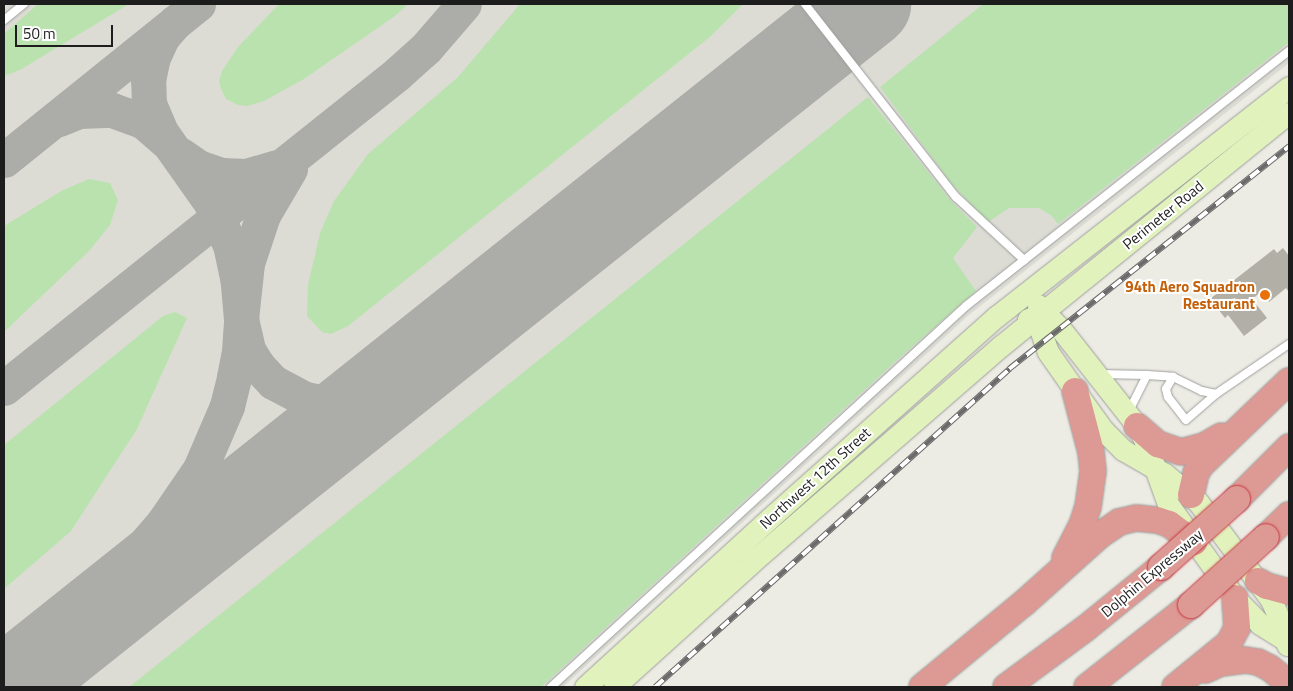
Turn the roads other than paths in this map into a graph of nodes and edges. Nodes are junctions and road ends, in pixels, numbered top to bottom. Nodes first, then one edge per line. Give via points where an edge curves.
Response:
1 (24, 4) edge
2 (805, 4) edge
3 (4, 20) edge
4 (1289, 51) edge
5 (1289, 87) edge
6 (1289, 113) edge
7 (1024, 260) junction
8 (1049, 274) junction
9 (1037, 317) junction
10 (1289, 344) edge
11 (1002, 345) junction
12 (1048, 352) junction
13 (1096, 374) junction
14 (1147, 375) junction
15 (1173, 377) junction
16 (1289, 381) edge
17 (1075, 391) junction
18 (1216, 394) junction
19 (892, 410) junction
20 (1133, 420) junction
21 (1240, 429) junction
22 (1289, 447) edge
23 (1154, 467) junction
24 (1191, 495) junction
25 (1289, 514) edge
26 (1194, 542) junction
27 (1055, 576) junction
28 (1258, 581) junction
29 (1289, 592) edge
30 (1235, 598) junction
31 (1288, 645) edge
32 (1182, 683) edge
33 (1289, 684) edge
34 (551, 687) edge
35 (585, 687) edge
36 (614, 687) edge
37 (922, 687) edge
38 (1006, 687) edge
39 (1087, 687) edge

1 - 3 lane
2 - 7 lane via 944,183 984,226
4 - 7 lane
5 - 8 main road, Perimeter Road
6 - 9 main road, Perimeter Road
7 - 34 lane via 920,347
8 - 9 main road via 1039,298
8 - 19 main road, Northwest 12th Street
9 - 11 main road, Northwest 12th Street
9 - 12 main road
9 - 13 main road via 1052,320
9 - 19 main road via 996,331 930,389
10 - 18 lane
11 - 12 main road via 1032,343
11 - 36 main road, Northwest 12th Street
12 - 17 main road
13 - 14 lane
13 - 20 main road
14 - 15 lane
14 - 20 lane
15 - 18 lane
15 - 18 lane via 1166,389 1168,397 1186,420
16 - 21 highway
17 - 23 main road via 1114,442
17 - 27 highway via 1091,452 1092,488 1082,525
19 - 35 main road, Northwest 12th Street
20 - 21 highway via 1158,444 1181,452 1204,446
20 - 23 main road
21 - 24 highway via 1201,465
22 - 38 highway, Dolphin Expressway, bridge via 1161,567
23 - 24 main road
23 - 26 main road via 1168,504
24 - 28 main road
25 - 39 highway, bridge via 1191,605
26 - 27 highway via 1169,524 1157,520 1127,519 1100,535
26 - 30 main road
27 - 37 highway
28 - 29 highway
28 - 31 main road via 1276,609
30 - 31 main road via 1260,624
30 - 32 highway via 1234,635
32 - 33 highway via 1221,663 1245,660 1270,668

